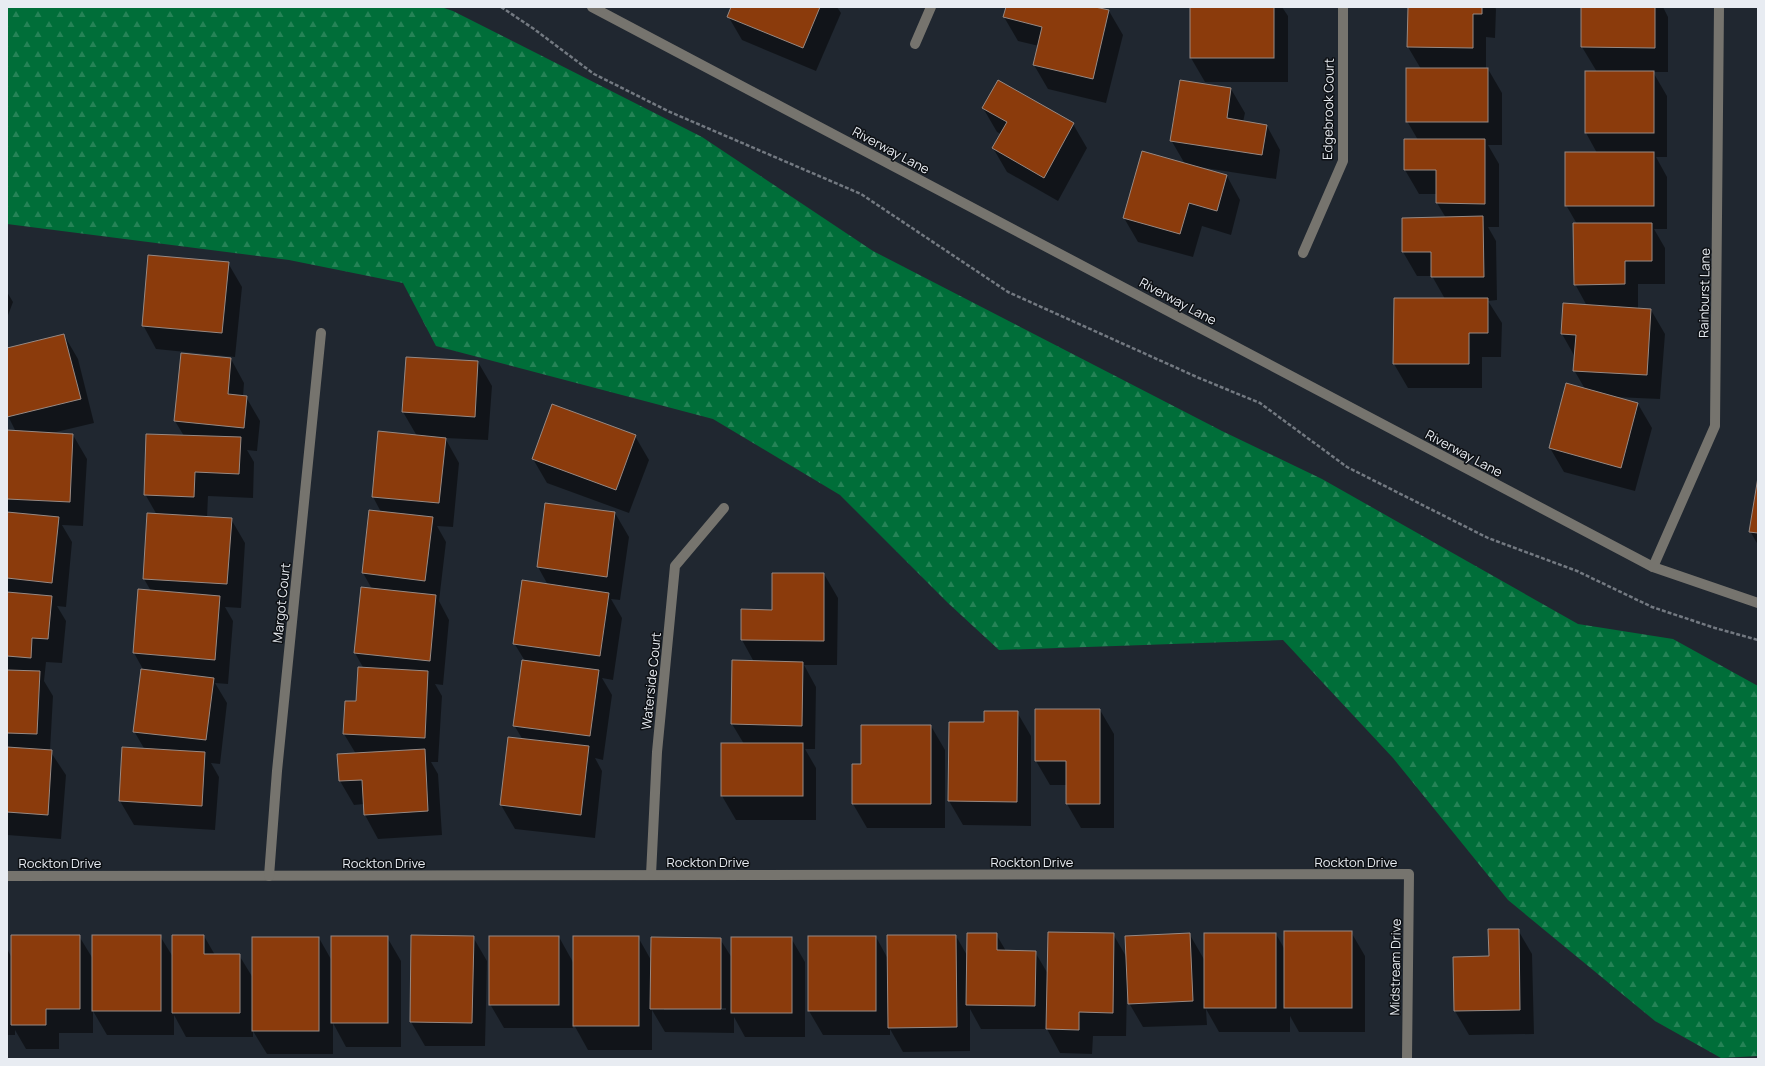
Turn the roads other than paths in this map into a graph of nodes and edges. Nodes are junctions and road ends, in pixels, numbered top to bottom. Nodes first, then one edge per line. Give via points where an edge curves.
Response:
1 (592, 7) edge
2 (931, 7) edge
3 (1343, 7) edge
4 (1719, 7) edge
5 (915, 44) dead end
6 (1303, 253) dead end
7 (321, 333) dead end
8 (724, 508) dead end
9 (1653, 567) junction
10 (1758, 603) edge
11 (1409, 874) joint
12 (650, 875) junction
13 (7, 876) edge
14 (269, 876) junction
15 (1407, 1059) edge

1 - 9 street, Riverway Lane
2 - 5 street
3 - 6 street, Edgebrook Court via 1342,161
4 - 9 street, Rainburst Lane via 1715,426
7 - 14 street, Margot Court via 277,771
8 - 12 street, Waterside Court via 675,566 657,752
9 - 10 street, Riverway Lane
11 - 12 street, Rockton Drive
11 - 15 street, Midstream Drive
12 - 14 street, Rockton Drive
13 - 14 street, Rockton Drive

